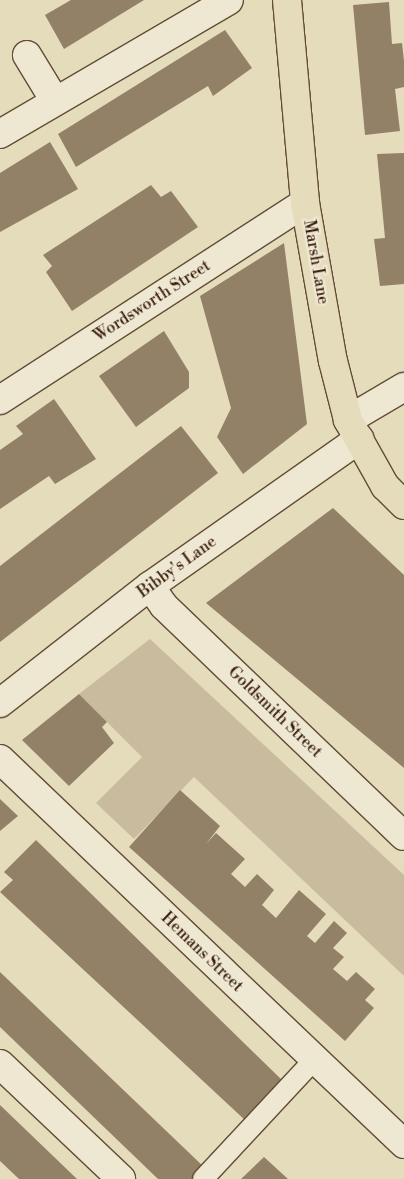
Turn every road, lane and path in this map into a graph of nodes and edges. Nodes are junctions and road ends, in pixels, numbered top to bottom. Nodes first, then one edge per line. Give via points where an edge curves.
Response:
1 (229, 0) edge
2 (287, 0) edge
3 (27, 55) dead end
4 (55, 101) junction
5 (0, 134) edge
6 (305, 203) junction
7 (404, 388) edge
8 (0, 400) edge
9 (354, 429) junction
10 (404, 505) edge
11 (150, 586) junction
12 (0, 703) edge
13 (0, 759) edge
14 (404, 836) edge
15 (315, 1059) junction
16 (0, 1064) edge
17 (404, 1144) edge
18 (121, 1179) edge
19 (203, 1179) edge

1 - 4 street
2 - 6 main road, Marsh Lane
3 - 4 street
4 - 5 street
6 - 8 street, Wordsworth Street
6 - 9 main road, Marsh Lane via 333,361
7 - 9 street, Bibby's Lane
9 - 10 main road, Marsh Lane via 385,486
9 - 11 street, Bibby's Lane
11 - 12 street, Bibby's Lane
11 - 14 street, Goldsmith Street via 164,606
13 - 15 street, Hemans Street
15 - 17 street, Hemans Street
15 - 19 lane
16 - 18 street

